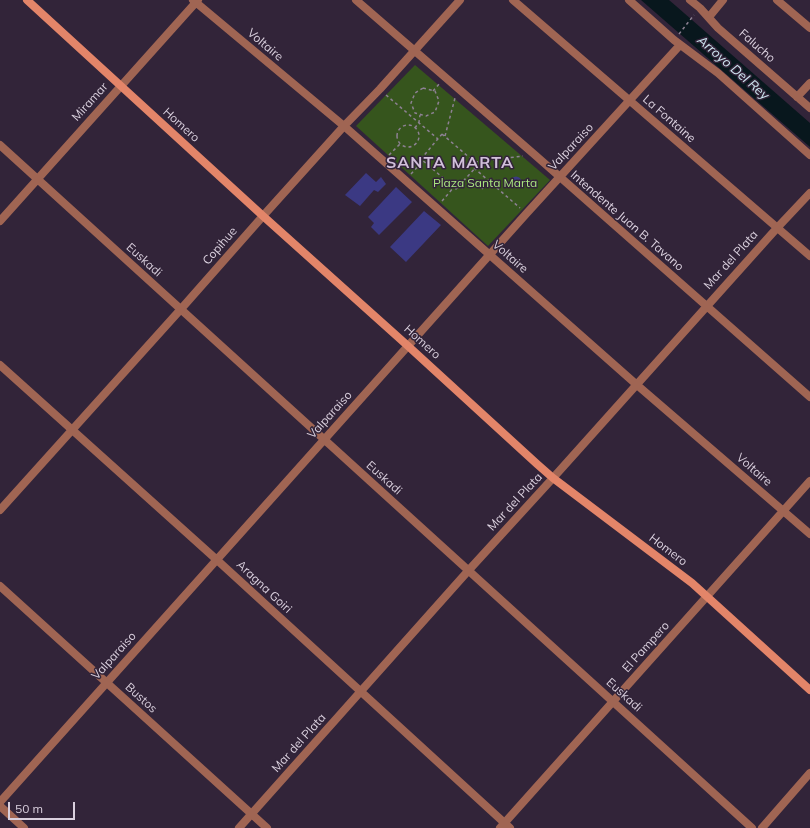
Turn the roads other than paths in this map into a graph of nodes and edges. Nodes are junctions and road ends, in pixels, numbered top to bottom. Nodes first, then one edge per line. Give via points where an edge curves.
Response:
1 (27, 0) edge
2 (356, 0) edge
3 (460, 0) edge
4 (513, 0) edge
5 (629, 0) edge
6 (690, 0) edge
7 (723, 0) edge
8 (777, 0) edge
9 (196, 1) edge
10 (709, 17) junction
11 (810, 28) edge
12 (680, 45) junction
13 (415, 51) junction
14 (810, 83) edge
15 (121, 86) junction
16 (797, 97) junction
17 (630, 101) junction
18 (810, 108) edge
19 (344, 126) junction
20 (0, 145) edge
21 (810, 155) edge
22 (560, 178) junction
23 (38, 179) junction
24 (810, 193) edge
25 (262, 216) junction
26 (0, 221) edge
27 (777, 228) junction
28 (490, 256) junction
29 (810, 256) edge
30 (706, 306) junction
31 (181, 309) junction
32 (408, 346) junction
33 (0, 365) edge
34 (637, 385) junction
35 (810, 397) edge
36 (71, 430) junction
37 (324, 440) junction
38 (553, 478) junction
39 (810, 481) edge
40 (0, 510) edge
41 (783, 511) junction
42 (810, 534) edge
43 (217, 560) junction
44 (468, 571) junction
45 (0, 586) edge
46 (707, 597) junction
47 (106, 683) junction
48 (810, 690) edge
49 (360, 692) junction
50 (614, 701) junction
51 (810, 773) edge
52 (0, 802) edge
53 (0, 806) edge
54 (251, 814) junction
55 (505, 826) edge
56 (24, 828) edge
57 (239, 828) edge
58 (267, 828) edge
59 (752, 828) edge
60 (762, 828) edge

1 - 15 main road, Homero
2 - 13 street, Intendente Juan B. Tavano
3 - 13 street, Copihue
4 - 17 street, La Fontaine
5 - 12 street
6 - 10 street, Falucho
7 - 10 street
8 - 11 street
9 - 15 street, Miramar
9 - 19 street, Voltaire
10 - 16 street, Falucho via 718,28
12 - 17 street, Valparaiso
12 - 21 street via 718,73
13 - 19 street, Copihue
13 - 22 street, Intendente Juan B. Tavano
14 - 16 street
15 - 23 street, Miramar
15 - 25 main road, Homero
16 - 18 street, Falucho
17 - 22 street, Valparaiso
17 - 27 street, La Fontaine
19 - 25 street, Copihue
19 - 28 street, Voltaire
20 - 23 street, Euskadi
22 - 28 street, Valparaiso
22 - 30 street, Intendente Juan B. Tavano
23 - 26 street, Miramar
23 - 31 street, Euskadi
24 - 27 street, Mar del Plata
25 - 31 street, Copihue
25 - 32 main road, Homero
27 - 29 street, La Fontaine
27 - 30 street, Mar del Plata
28 - 32 street, Valparaiso
28 - 34 street, Voltaire
30 - 34 street, Mar del Plata
30 - 35 street, Intendente Juan B. Tavano
31 - 36 street, Copihue
31 - 37 street, Euskadi
32 - 37 street, Valparaiso
32 - 38 main road, Homero
33 - 36 street, Aragna Goiri
34 - 38 street, Mar del Plata
34 - 41 street, Voltaire
36 - 40 street, Copihue
36 - 43 street, Aragna Goiri
37 - 43 street, Valparaiso
37 - 44 street, Euskadi
38 - 44 street, Mar del Plata
38 - 46 main road, Homero
39 - 41 street, El Pampero
41 - 42 street, Voltaire
41 - 46 street, El Pampero
43 - 47 street, Valparaiso
43 - 49 street, Aragna Goiri
44 - 49 street, Mar del Plata
44 - 50 street, Euskadi
45 - 47 street, Bustos
46 - 48 main road, Homero
46 - 50 street, El Pampero
47 - 52 street, Valparaiso
47 - 54 street, Bustos
49 - 54 street, Mar del Plata
49 - 55 street, Aragna Goiri
50 - 55 street, El Pampero
50 - 59 street, Euskadi
51 - 60 street
53 - 56 street
54 - 57 street, Mar del Plata
54 - 58 street, Bustos

